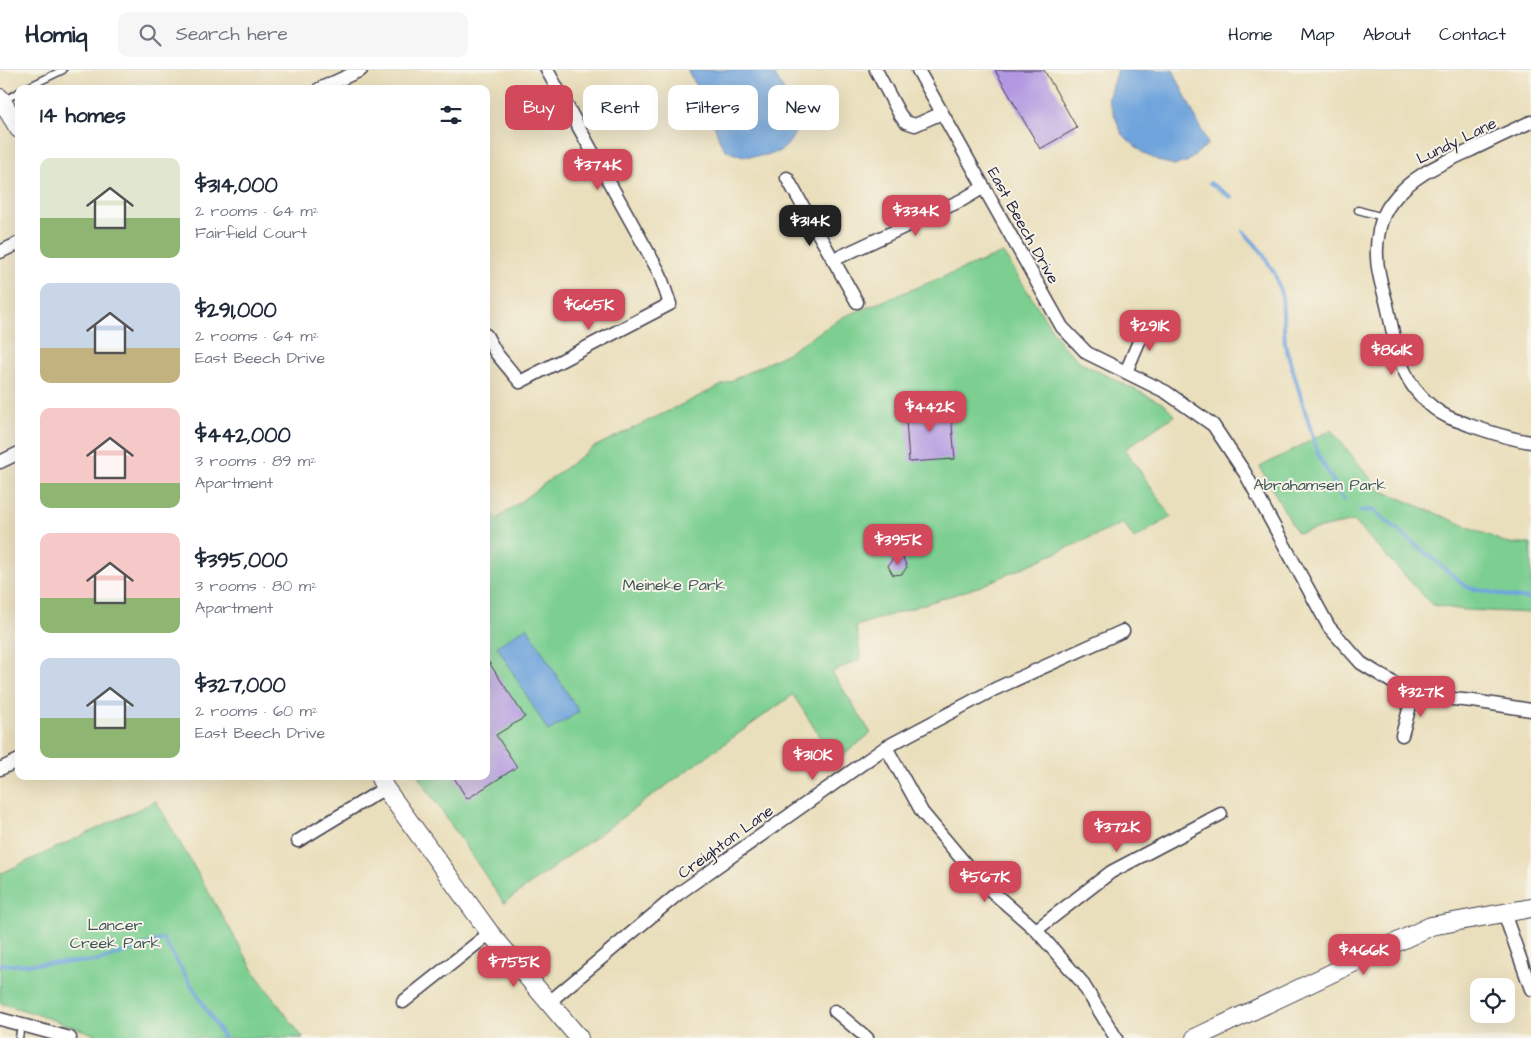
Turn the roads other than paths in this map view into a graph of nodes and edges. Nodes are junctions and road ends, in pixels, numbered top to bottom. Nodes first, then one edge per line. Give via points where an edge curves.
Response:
1 (63, 70) edge
2 (361, 70) edge
3 (547, 70) edge
4 (876, 70) edge
5 (918, 70) edge
6 (346, 84) edge
7 (32, 85) edge
8 (15, 94) edge
9 (1, 99) edge
10 (942, 113) junction
11 (15, 122) edge
12 (1531, 122) edge
13 (787, 178) dead end
14 (984, 187) junction
15 (1358, 210) dead end
16 (1383, 218) junction
17 (15, 245) edge
18 (0, 252) edge
19 (833, 260) junction
20 (857, 302) dead end
21 (1148, 320) dead end
22 (490, 342) edge
23 (1126, 372) junction
24 (1531, 442) edge
25 (15, 455) edge
26 (0, 462) edge
27 (1123, 631) dead end
28 (1413, 694) junction
29 (1531, 710) edge
30 (1402, 735) dead end
31 (886, 747) junction
32 (15, 762) edge
33 (0, 769) edge
34 (382, 782) edge
35 (1221, 814) dead end
36 (298, 841) dead end
37 (1531, 908) edge
38 (1504, 913) junction
39 (1036, 930) junction
40 (490, 933) junction
41 (1531, 988) edge
42 (403, 1002) dead end
43 (548, 1003) junction
44 (835, 1011) dead end
45 (0, 1019) edge
46 (21, 1025) junction
47 (19, 1038) edge
48 (70, 1038) edge
49 (579, 1038) edge
50 (866, 1038) edge
51 (1116, 1038) edge
52 (1195, 1038) edge

1 - 7 lane
2 - 6 street
3 - 22 street via 659,272 670,304 520,382
4 - 10 street via 906,122 915,125
5 - 10 street, East Beech Drive
8 - 9 lane
9 - 11 street
10 - 14 street, East Beech Drive
12 - 16 street, Lundy Lane via 1414,180 1390,204
13 - 19 street
14 - 19 street
14 - 23 street, East Beech Drive via 1062,327 1087,352
15 - 16 lane
16 - 24 street via 1377,258 1380,279 1408,378 1420,395 1448,417
17 - 18 street
19 - 20 street
21 - 23 street
23 - 28 street, East Beech Drive via 1166,392 1213,425 1245,473 1330,627 1361,663
25 - 26 street
27 - 31 street, Creighton Lane via 995,689
28 - 29 street, East Beech Drive
28 - 30 street
31 - 39 street via 922,812 980,881
31 - 43 street, Creighton Lane via 678,894
32 - 33 street
34 - 36 street
34 - 40 street
35 - 39 street via 1111,872
37 - 38 street
38 - 41 street
38 - 52 street via 1431,926
39 - 51 street via 1081,981
40 - 42 street
40 - 43 street
43 - 49 street
44 - 50 street
45 - 46 street
46 - 47 lane
46 - 48 street

